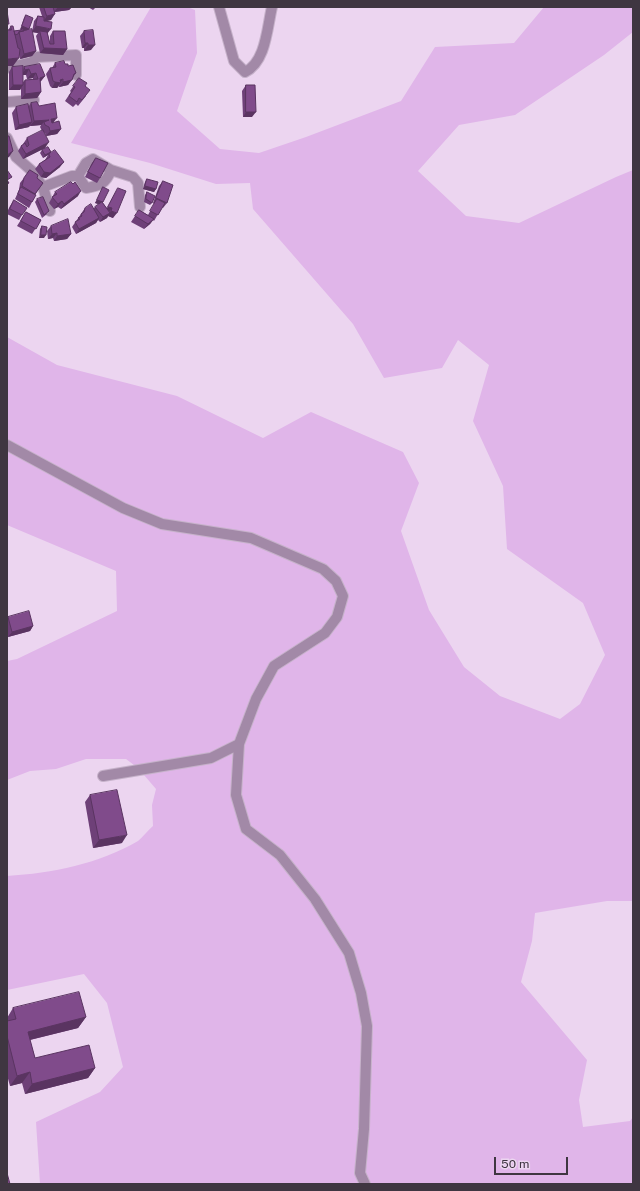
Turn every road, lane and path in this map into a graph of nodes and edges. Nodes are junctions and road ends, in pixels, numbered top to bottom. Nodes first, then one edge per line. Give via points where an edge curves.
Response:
1 (219, 7) edge
2 (272, 7) edge
3 (7, 68) edge
4 (76, 76) edge
5 (34, 100) dead end
6 (7, 102) edge
7 (7, 138) edge
8 (111, 170) junction
9 (78, 176) junction
10 (43, 187) junction
11 (140, 207) dead end
12 (50, 211) edge
13 (7, 445) edge
14 (239, 744) junction
15 (103, 776) dead end
16 (365, 1184) edge

1 - 2 street via 234,61 245,72 251,69 261,54
3 - 4 street via 32,62 36,53 76,55
5 - 6 street
7 - 10 street via 16,157 32,171
8 - 9 street via 93,159 86,163
8 - 9 street via 101,185 94,187 86,188
8 - 11 street via 133,177 138,183
9 - 10 street
10 - 12 street
13 - 14 street via 123,508 162,524 251,538 323,569 336,581 343,596 337,617 325,633 274,666 256,699
14 - 15 street via 211,758
14 - 16 street via 236,795 246,829 280,855 316,899 349,953 361,993 367,1026 360,1173

